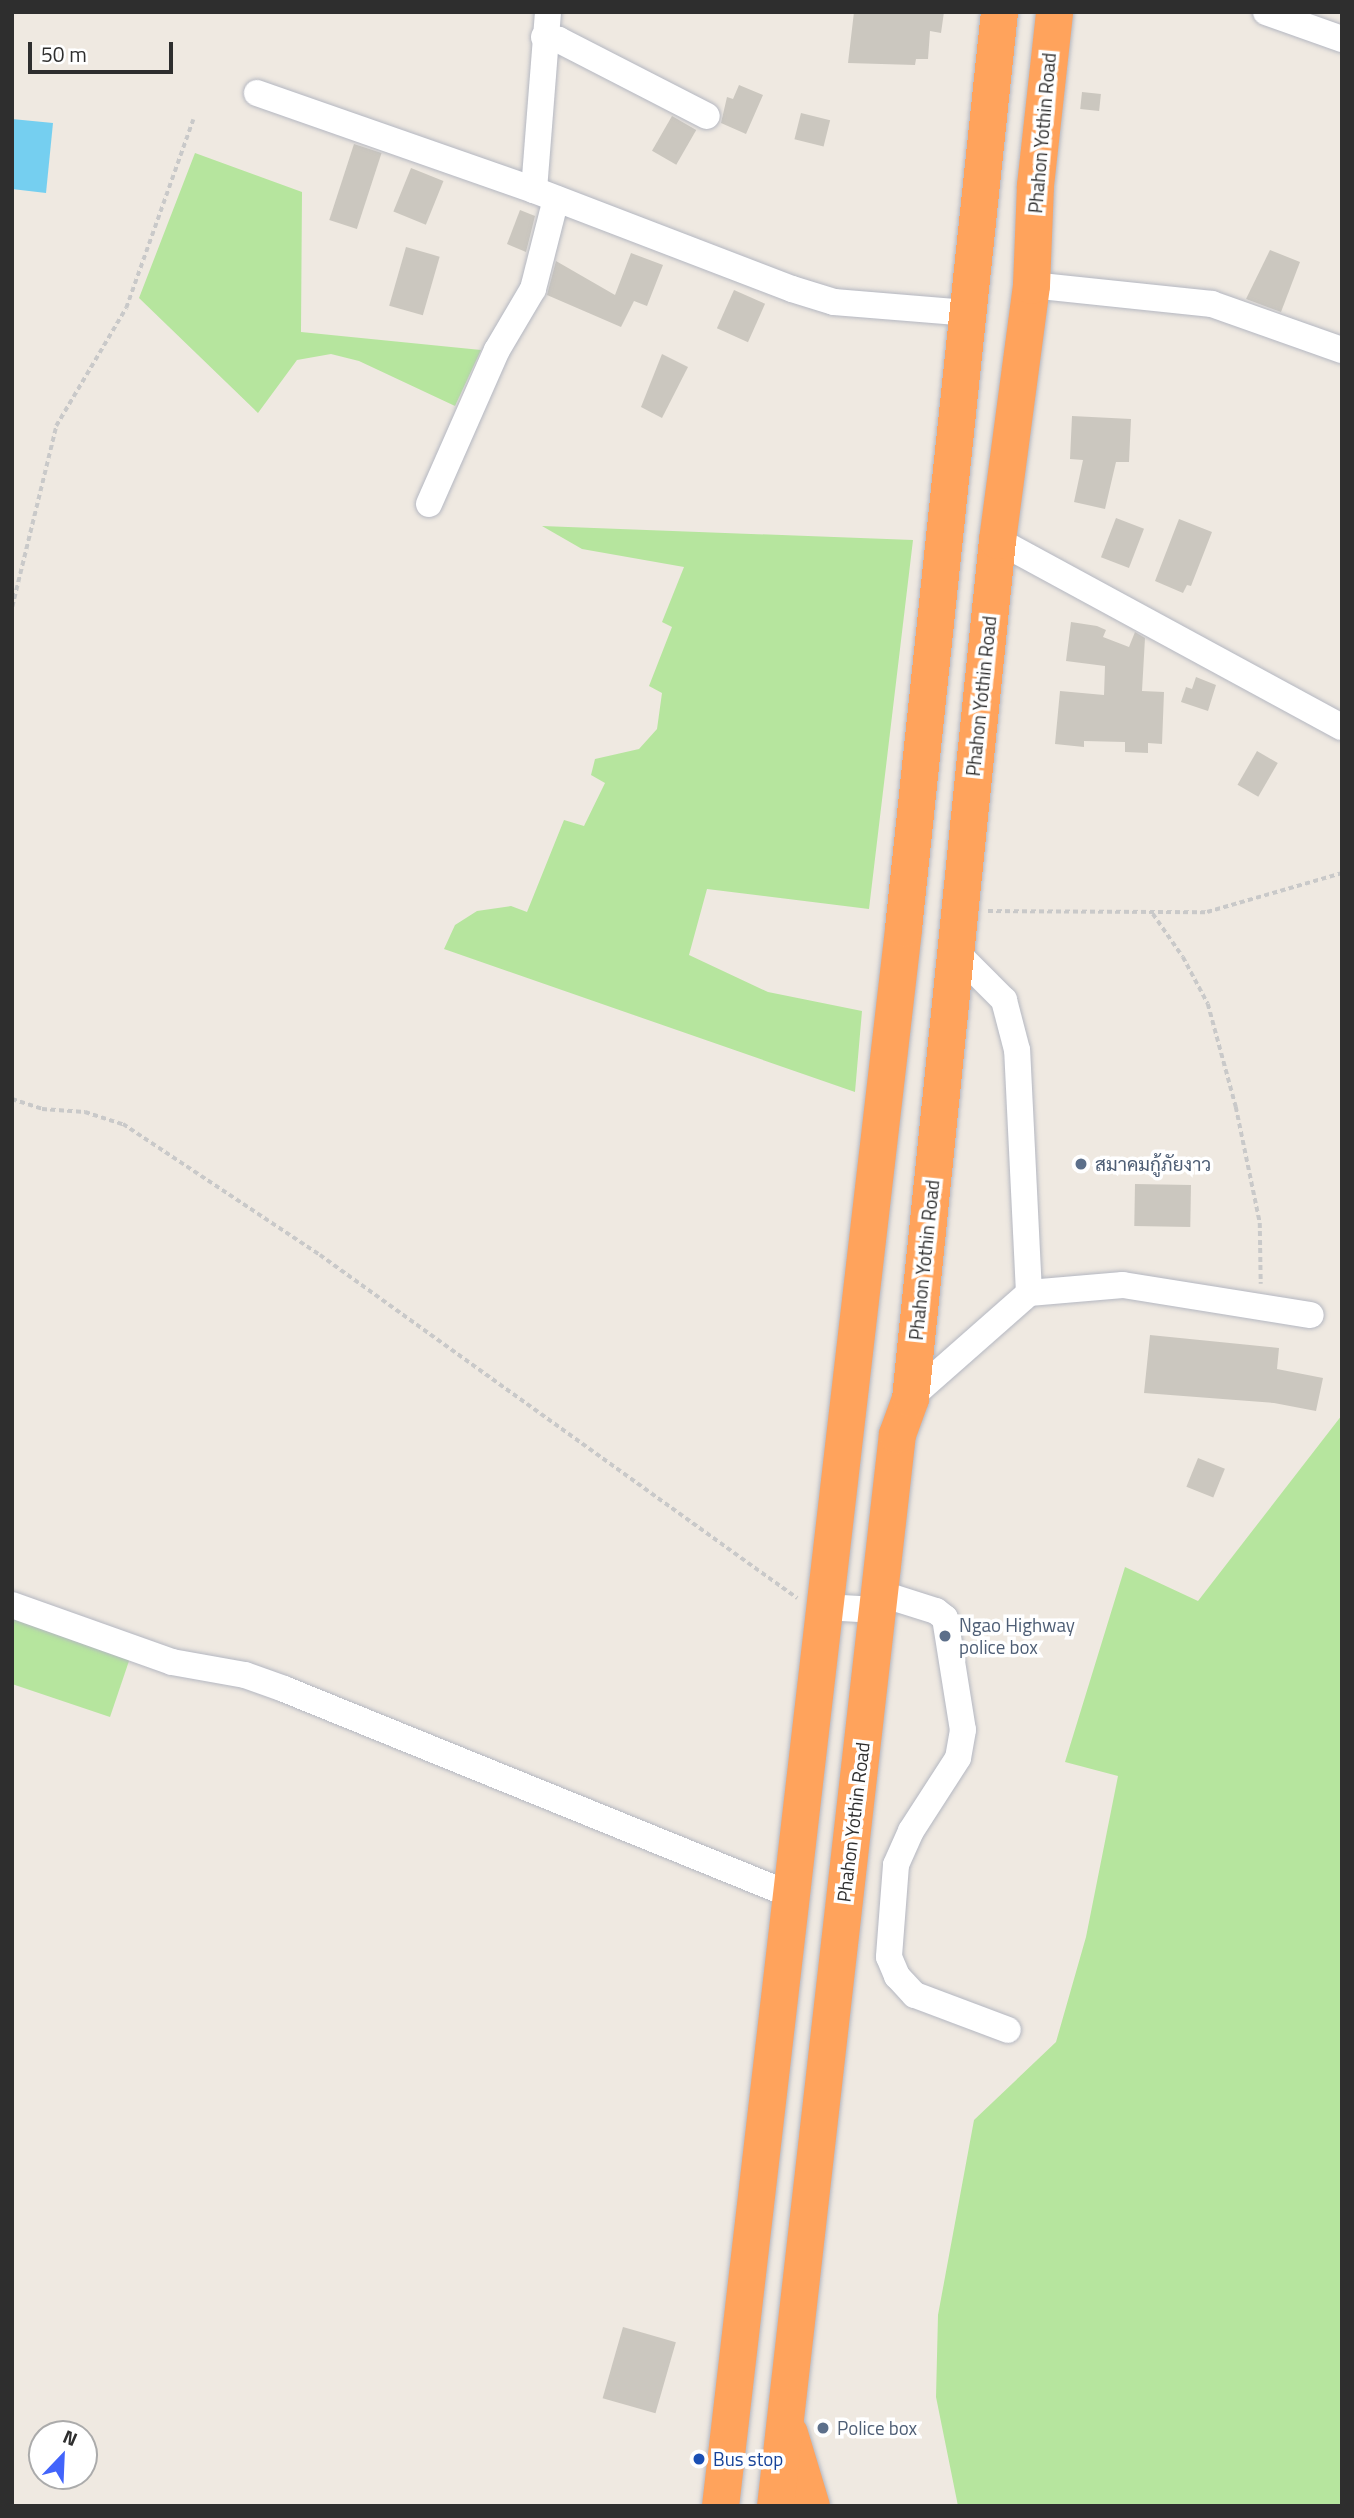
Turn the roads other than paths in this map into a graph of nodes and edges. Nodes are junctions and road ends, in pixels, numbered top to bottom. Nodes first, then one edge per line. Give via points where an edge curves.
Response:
1 (999, 12) edge
2 (1054, 12) edge
3 (1266, 12) edge
4 (546, 25) edge
5 (1342, 39) edge
6 (257, 93) dead end
7 (707, 116) dead end
8 (545, 194) junction
9 (1031, 285) junction
10 (967, 313) junction
11 (1342, 350) edge
12 (429, 504) dead end
13 (997, 540) junction
14 (1342, 727) edge
15 (955, 951) junction
16 (1029, 1293) junction
17 (1311, 1315) dead end
18 (910, 1398) junction
19 (878, 1601) junction
20 (12, 1605) edge
21 (823, 1612) junction
22 (790, 1895) junction
23 (1008, 2030) dead end
24 (785, 2419) junction
25 (720, 2506) edge
26 (775, 2506) edge
27 (811, 2506) edge

1 - 10 highway
2 - 9 highway, Phahon Yothin Road via 1035,185
3 - 5 street
4 - 7 street via 559,40
4 - 8 street
6 - 8 street
8 - 10 street via 834,302
8 - 12 street via 533,289 498,350
9 - 11 street via 1212,304
9 - 13 highway, Phahon Yothin Road
10 - 21 highway via 901,941
13 - 14 street
13 - 15 highway, Phahon Yothin Road
15 - 16 street via 1004,1000 1017,1050
15 - 18 highway, Phahon Yothin Road
16 - 17 street via 1123,1285
16 - 18 street
18 - 19 highway, Phahon Yothin Road via 897,1434
19 - 21 street
19 - 23 street via 936,1611 944,1618 963,1730 958,1758 911,1831 896,1866 889,1957 897,1976 915,1995
19 - 24 highway, Phahon Yothin Road
20 - 22 street via 172,1662 245,1675 318,1702
21 - 22 highway
22 - 25 highway
24 - 26 highway, Phahon Yothin Road
24 - 27 highway

